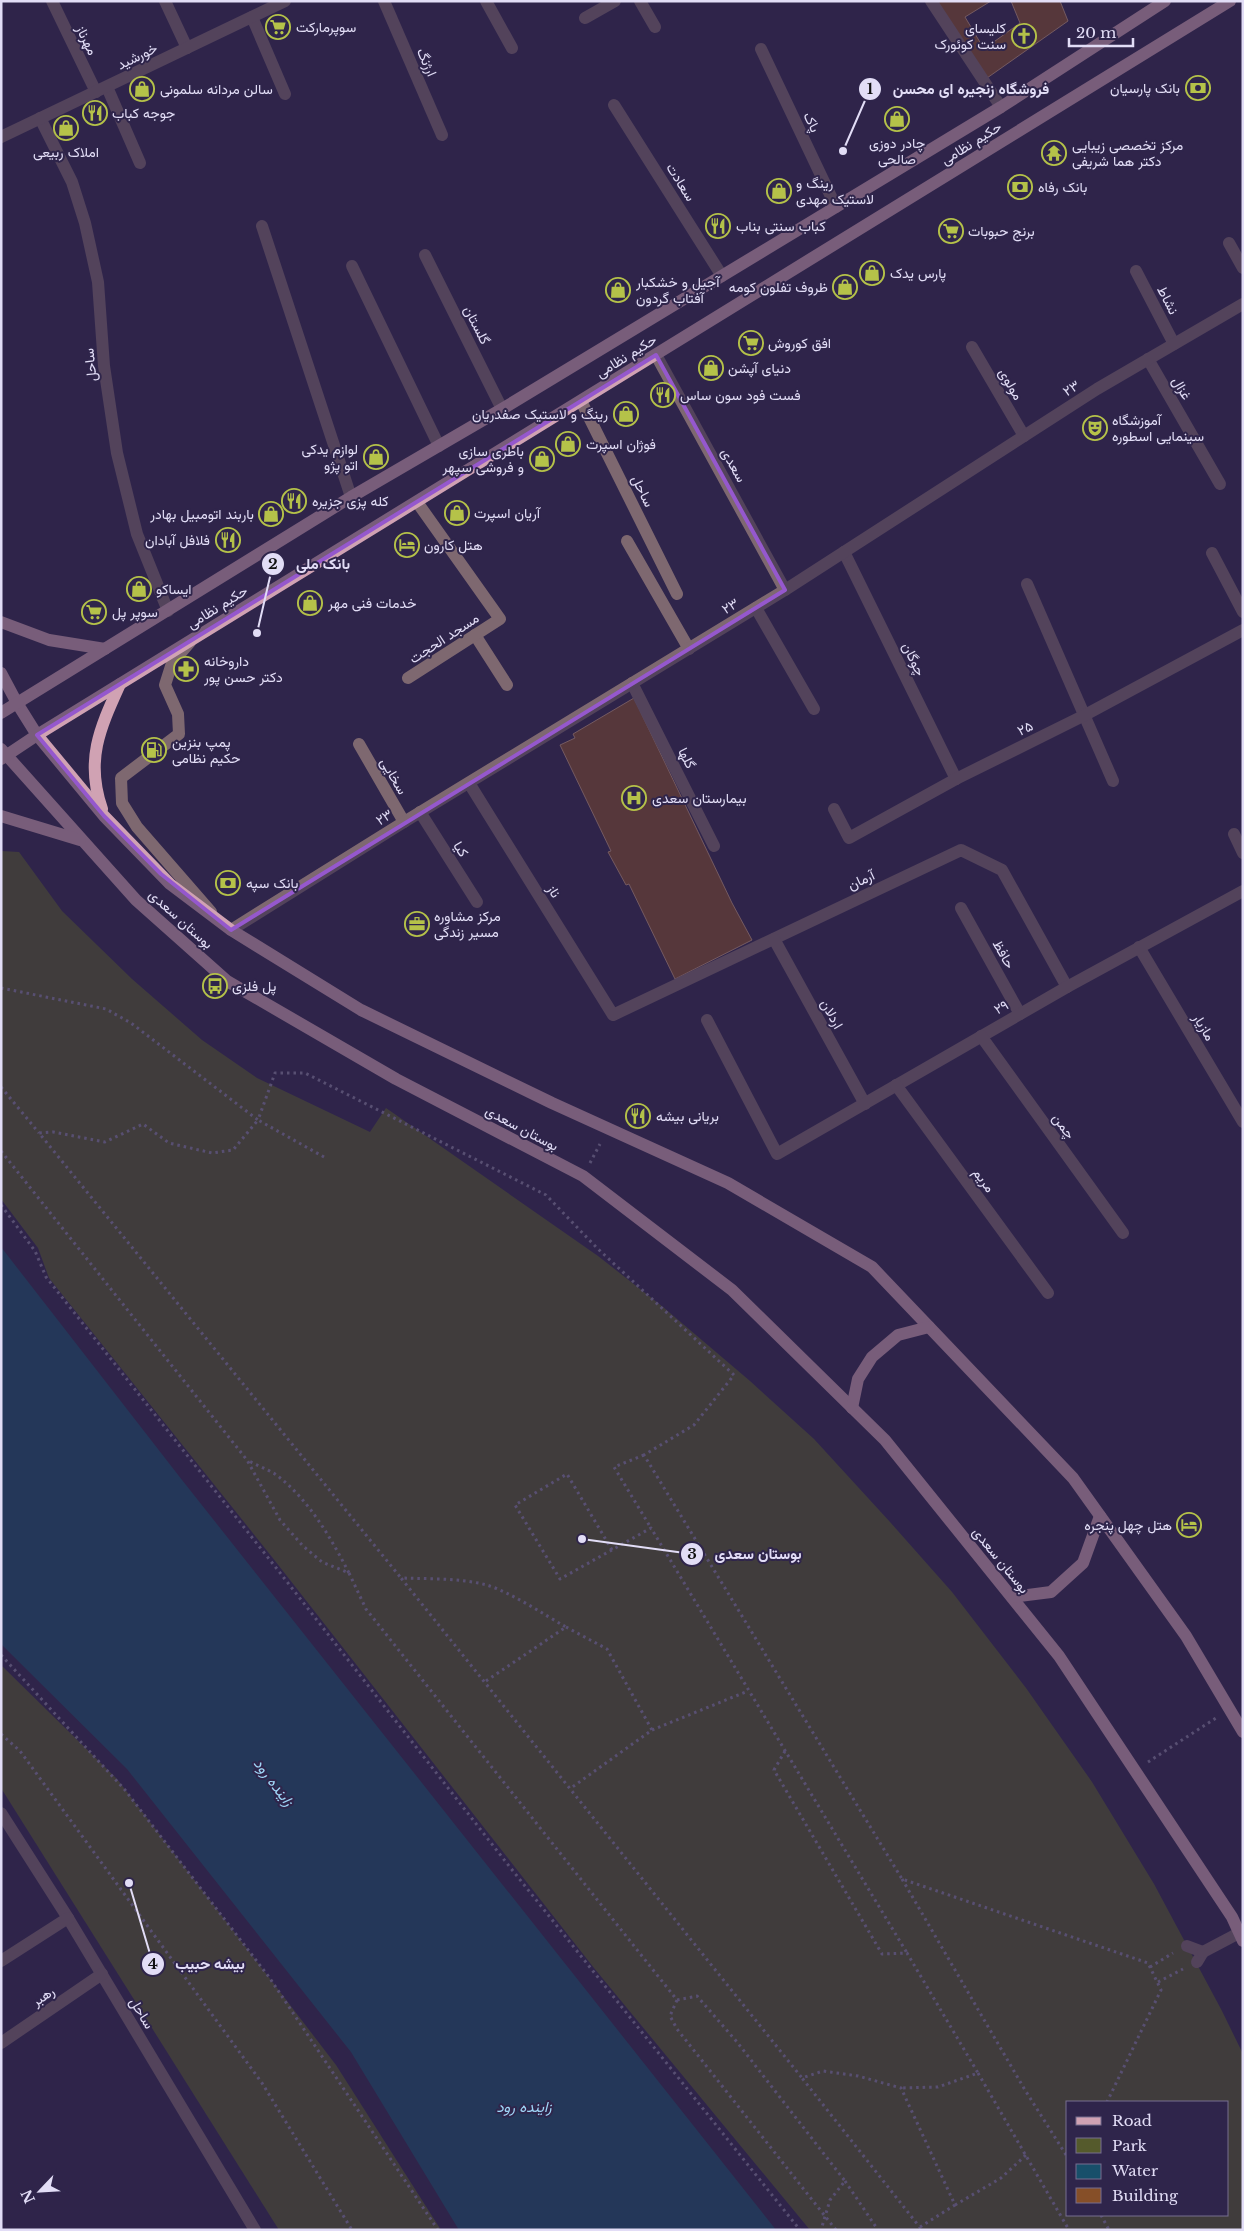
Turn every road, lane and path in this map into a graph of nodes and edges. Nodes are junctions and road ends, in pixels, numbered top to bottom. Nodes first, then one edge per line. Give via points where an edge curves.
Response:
1 (52, 1) edge
2 (165, 1) edge
3 (285, 1) edge
4 (384, 1) edge
5 (486, 1) edge
6 (615, 1) edge
7 (640, 1) edge
8 (931, 1) edge
9 (1166, 1) edge
10 (1230, 1) edge
11 (252, 17) junction
12 (585, 18) dead end
13 (655, 27) dead end
14 (187, 48) junction
15 (512, 48) dead end
16 (761, 49) dead end
17 (101, 89) junction
18 (285, 94) dead end
19 (614, 105) dead end
20 (1001, 107) junction
21 (40, 118) junction
22 (442, 135) dead end
23 (1, 137) edge
24 (140, 163) dead end
25 (836, 207) junction
26 (262, 226) dead end
27 (1229, 243) dead end
28 (425, 255) dead end
29 (352, 266) dead end
30 (1243, 268) edge
31 (1136, 271) dead end
32 (722, 276) junction
33 (1243, 304) edge
34 (1174, 344) junction
35 (972, 347) dead end
36 (656, 354) junction
37 (1148, 359) junction
38 (581, 401) junction
39 (502, 409) junction
40 (1024, 436) junction
41 (439, 446) junction
42 (1220, 484) dead end
43 (351, 497) junction
44 (417, 502) junction
45 (627, 541) dead end
46 (844, 552) junction
47 (1212, 553) dead end
48 (1027, 584) dead end
49 (785, 590) junction
50 (677, 594) dead end
51 (756, 608) junction
52 (168, 611) junction
53 (1243, 612) edge
54 (1, 622) edge
55 (1243, 630) edge
56 (475, 635) junction
57 (191, 641) junction
58 (105, 649) junction
59 (689, 649) junction
60 (1, 674) edge
61 (408, 678) dead end
62 (632, 683) junction
63 (120, 684) junction
64 (507, 685) dead end
65 (17, 704) junction
66 (814, 709) dead end
67 (1, 713) edge
68 (1085, 715) junction
69 (37, 734) junction
70 (359, 744) dead end
71 (3, 755) edge
72 (956, 779) junction
73 (1113, 781) dead end
74 (469, 783) junction
75 (834, 809) dead end
76 (420, 812) junction
77 (1, 816) edge
78 (104, 816) junction
79 (404, 822) junction
80 (1234, 834) dead end
81 (81, 840) junction
82 (714, 846) dead end
83 (1243, 853) edge
84 (1243, 891) edge
85 (477, 902) dead end
86 (961, 908) dead end
87 (216, 917) junction
88 (231, 930) junction
89 (774, 939) junction
90 (1139, 948) junction
91 (1067, 987) junction
92 (1, 988) edge
93 (1020, 1014) junction
94 (613, 1015) joint
95 (707, 1020) dead end
96 (981, 1036) junction
97 (896, 1086) junction
98 (1, 1087) edge
99 (865, 1104) junction
100 (258, 1120) junction
101 (1243, 1122) edge
102 (608, 1129) junction
103 (39, 1134) junction
104 (1, 1151) edge
105 (324, 1157) dead end
106 (583, 1176) junction
107 (1, 1205) edge
108 (1123, 1233) dead end
109 (1048, 1293) dead end
110 (929, 1326) junction
111 (852, 1408) junction
112 (644, 1455) junction
113 (247, 1460) junction
114 (1100, 1516) junction
115 (651, 1528) junction
116 (612, 1550) junction
117 (349, 1573) junction
118 (401, 1578) junction
119 (1012, 1597) junction
120 (566, 1628) junction
121 (1, 1655) edge
122 (486, 1681) junction
123 (749, 1691) junction
124 (1229, 1709) junction
125 (652, 1730) junction
126 (1243, 1732) edge
127 (1, 1734) edge
128 (785, 1751) junction
129 (1135, 1771) junction
130 (571, 1788) junction
131 (1, 1813) edge
132 (902, 1879) junction
133 (68, 1918) junction
134 (1241, 1937) edge
135 (1187, 1946) joint
136 (906, 1953) junction
137 (1200, 1957) junction
138 (1, 1961) edge
139 (1150, 1967) junction
140 (102, 1974) junction
141 (1158, 1982) junction
142 (677, 2000) junction
143 (1, 2043) edge
144 (978, 2073) junction
145 (802, 2078) junction
146 (901, 2088) junction
147 (1107, 2101) edge
148 (1026, 2155) junction
149 (1066, 2155) edge
150 (845, 2181) junction
151 (955, 2205) junction
152 (825, 2216) junction
153 (1102, 2216) edge
154 (921, 2228) edge
155 (254, 2230) edge
156 (352, 2230) edge
157 (438, 2230) edge
158 (800, 2230) edge
159 (821, 2230) edge
160 (836, 2230) edge
161 (878, 2230) edge
162 (1069, 2230) edge
163 (1110, 2230) edge

1 - 17 street, مهرناز
2 - 14 street
3 - 11 street, خورشید
4 - 22 street, ارژنگ
5 - 15 street
6 - 12 street
7 - 13 street
8 - 20 street
9 - 20 main road, حکیم نظامی
10 - 36 main road, حکیم نظامی
11 - 14 street, خورشید
11 - 18 street
14 - 17 street, خورشید
16 - 25 street, پاک
17 - 21 street, خورشید
17 - 24 street, مهرناز
19 - 32 street, سعادت
20 - 25 main road, حکیم نظامی
21 - 23 street, خورشید
21 - 52 street, ساحل via 72,182 84,223 98,282 104,366 117,453 137,534
25 - 32 main road, حکیم نظامی
26 - 43 street
27 - 30 street
28 - 39 street, گلستان
29 - 41 street
31 - 34 street, نشاط
32 - 39 main road, حکیم نظامی
33 - 34 street, ۲۳
34 - 37 street, ۲۳
35 - 40 street, مولوی
36 - 38 main road, حکیم نظامی
36 - 49 street, سعدی
37 - 40 street, ۲۳
37 - 42 street, غزال
38 - 44 main road, حکیم نظامی
38 - 50 street, ساحل
39 - 41 main road, حکیم نظامی
40 - 46 street, ۲۳
41 - 43 main road, حکیم نظامی
43 - 52 main road, حکیم نظامی
44 - 56 street, مسجد الحجت via 500,619
44 - 57 main road, حکیم نظامی
45 - 59 street
46 - 49 street, ۲۳
46 - 72 street, چوگان
47 - 53 street
48 - 68 street
49 - 51 street, ۲۳
51 - 59 street, ۲۳
51 - 66 street
52 - 58 main road, حکیم نظامی
54 - 58 main road via 49,640
55 - 68 street, ۲۵
56 - 61 street, مسجد الحجت
56 - 64 street
57 - 63 main road, حکیم نظامی
57 - 87 street via 172,663 166,685 178,714 178,734 121,778 122,803 137,827
58 - 65 main road, حکیم نظامی
59 - 62 street, ۲۳
60 - 65 main road, بوستان سعدی
62 - 74 street, ۲۳
62 - 82 street, گلها
63 - 69 main road, حکیم نظامی
63 - 78 main road via 104,720 93,759 95,790
65 - 67 main road, حکیم نظامی
65 - 69 main road, بوستان سعدی
68 - 72 street, ۲۵
68 - 73 street
69 - 71 main road, حکیم نظامی
69 - 78 main road, بوستان سعدی
70 - 79 street, سخایی
71 - 81 main road, بوستان سعدی
72 - 75 street, ۲۵ via 849,838
74 - 76 street, ۲۳
74 - 94 street, ناز
76 - 79 street, ۲۳
76 - 85 street, کیا
77 - 81 main road
78 - 87 main road, بوستان سعدی via 170,884
79 - 88 street, ۲۳
80 - 83 street
81 - 106 main road, بوستان سعدی via 136,900 227,981 396,1079
84 - 90 street, ۲۹
86 - 93 street, حافظ
87 - 88 main road, بوستان سعدی
88 - 102 main road, بوستان سعدی via 361,1010
89 - 91 street, آرمان via 961,850 1002,870
89 - 94 street, آرمان
89 - 99 street, اردلان
90 - 91 street, ۲۹
90 - 101 street, مازیار
91 - 93 street, ۲۹
92 - 100 path via 106,1009 130,1023
93 - 96 street, ۲۹
95 - 99 street, ۲۹ via 777,1154
96 - 97 street, ۲۹
96 - 108 street, چمن
97 - 99 street, ۲۹
97 - 109 street, مریم
98 - 103 path
100 - 103 path via 233,1150 212,1153 169,1143 143,1124 105,1142 53,1132
100 - 105 path
100 - 112 path via 275,1073 305,1073 546,1195 597,1248 734,1375 694,1425
102 - 106 path
102 - 110 main road, بوستان سعدی via 728,1183 872,1267
103 - 118 path
104 - 113 path
106 - 111 main road, بوستان سعدی via 732,1290
107 - 158 path via 35,1251 46,1278
110 - 111 main road via 898,1335 872,1357 858,1379
110 - 114 main road, بوستان سعدی via 1073,1478
111 - 119 main road, بوستان سعدی via 885,1440
112 - 115 path via 614,1467
112 - 132 path
113 - 117 path via 275,1474 301,1499 336,1548
113 - 117 path via 280,1520 302,1546 322,1562
114 - 119 main road via 1084,1563 1051,1592
114 - 124 main road, بوستان سعدی via 1186,1636
115 - 116 path
115 - 123 path
116 - 116 path via 560,1579 515,1505 567,1474
117 - 142 path via 366,1609
118 - 120 path via 487,1586
118 - 122 path
119 - 129 main road, بوستان سعدی via 1059,1656
120 - 122 path
120 - 125 path via 607,1649
121 - 157 path via 126,1790 239,1938
122 - 130 path
123 - 125 path
123 - 128 path
124 - 126 main road, بوستان سعدی
124 - 129 path
125 - 130 path
127 - 156 path via 20,1751 262,2083
128 - 136 path
128 - 136 path via 774,1770 882,1954
129 - 134 main road, بوستان سعدی via 1232,1917
130 - 145 path
131 - 133 street, ساحل
132 - 139 path via 1148,1963
132 - 149 path
133 - 138 street
133 - 140 street, ساحل
134 - 137 street
135 - 137 street
135 - 139 path
136 - 144 path
137 - 141 path
139 - 141 path
140 - 143 street, رهبر
140 - 155 street, ساحل
141 - 147 path via 1161,1990
142 - 150 path via 697,1996
142 - 152 path via 670,2016 677,2029
144 - 146 path via 938,2086
144 - 148 path
145 - 146 path via 824,2071
145 - 154 path
146 - 151 path
148 - 151 path via 1002,2178
148 - 162 path
150 - 152 path via 830,2200
150 - 161 path
151 - 154 path
152 - 159 path
152 - 160 path
153 - 163 path

